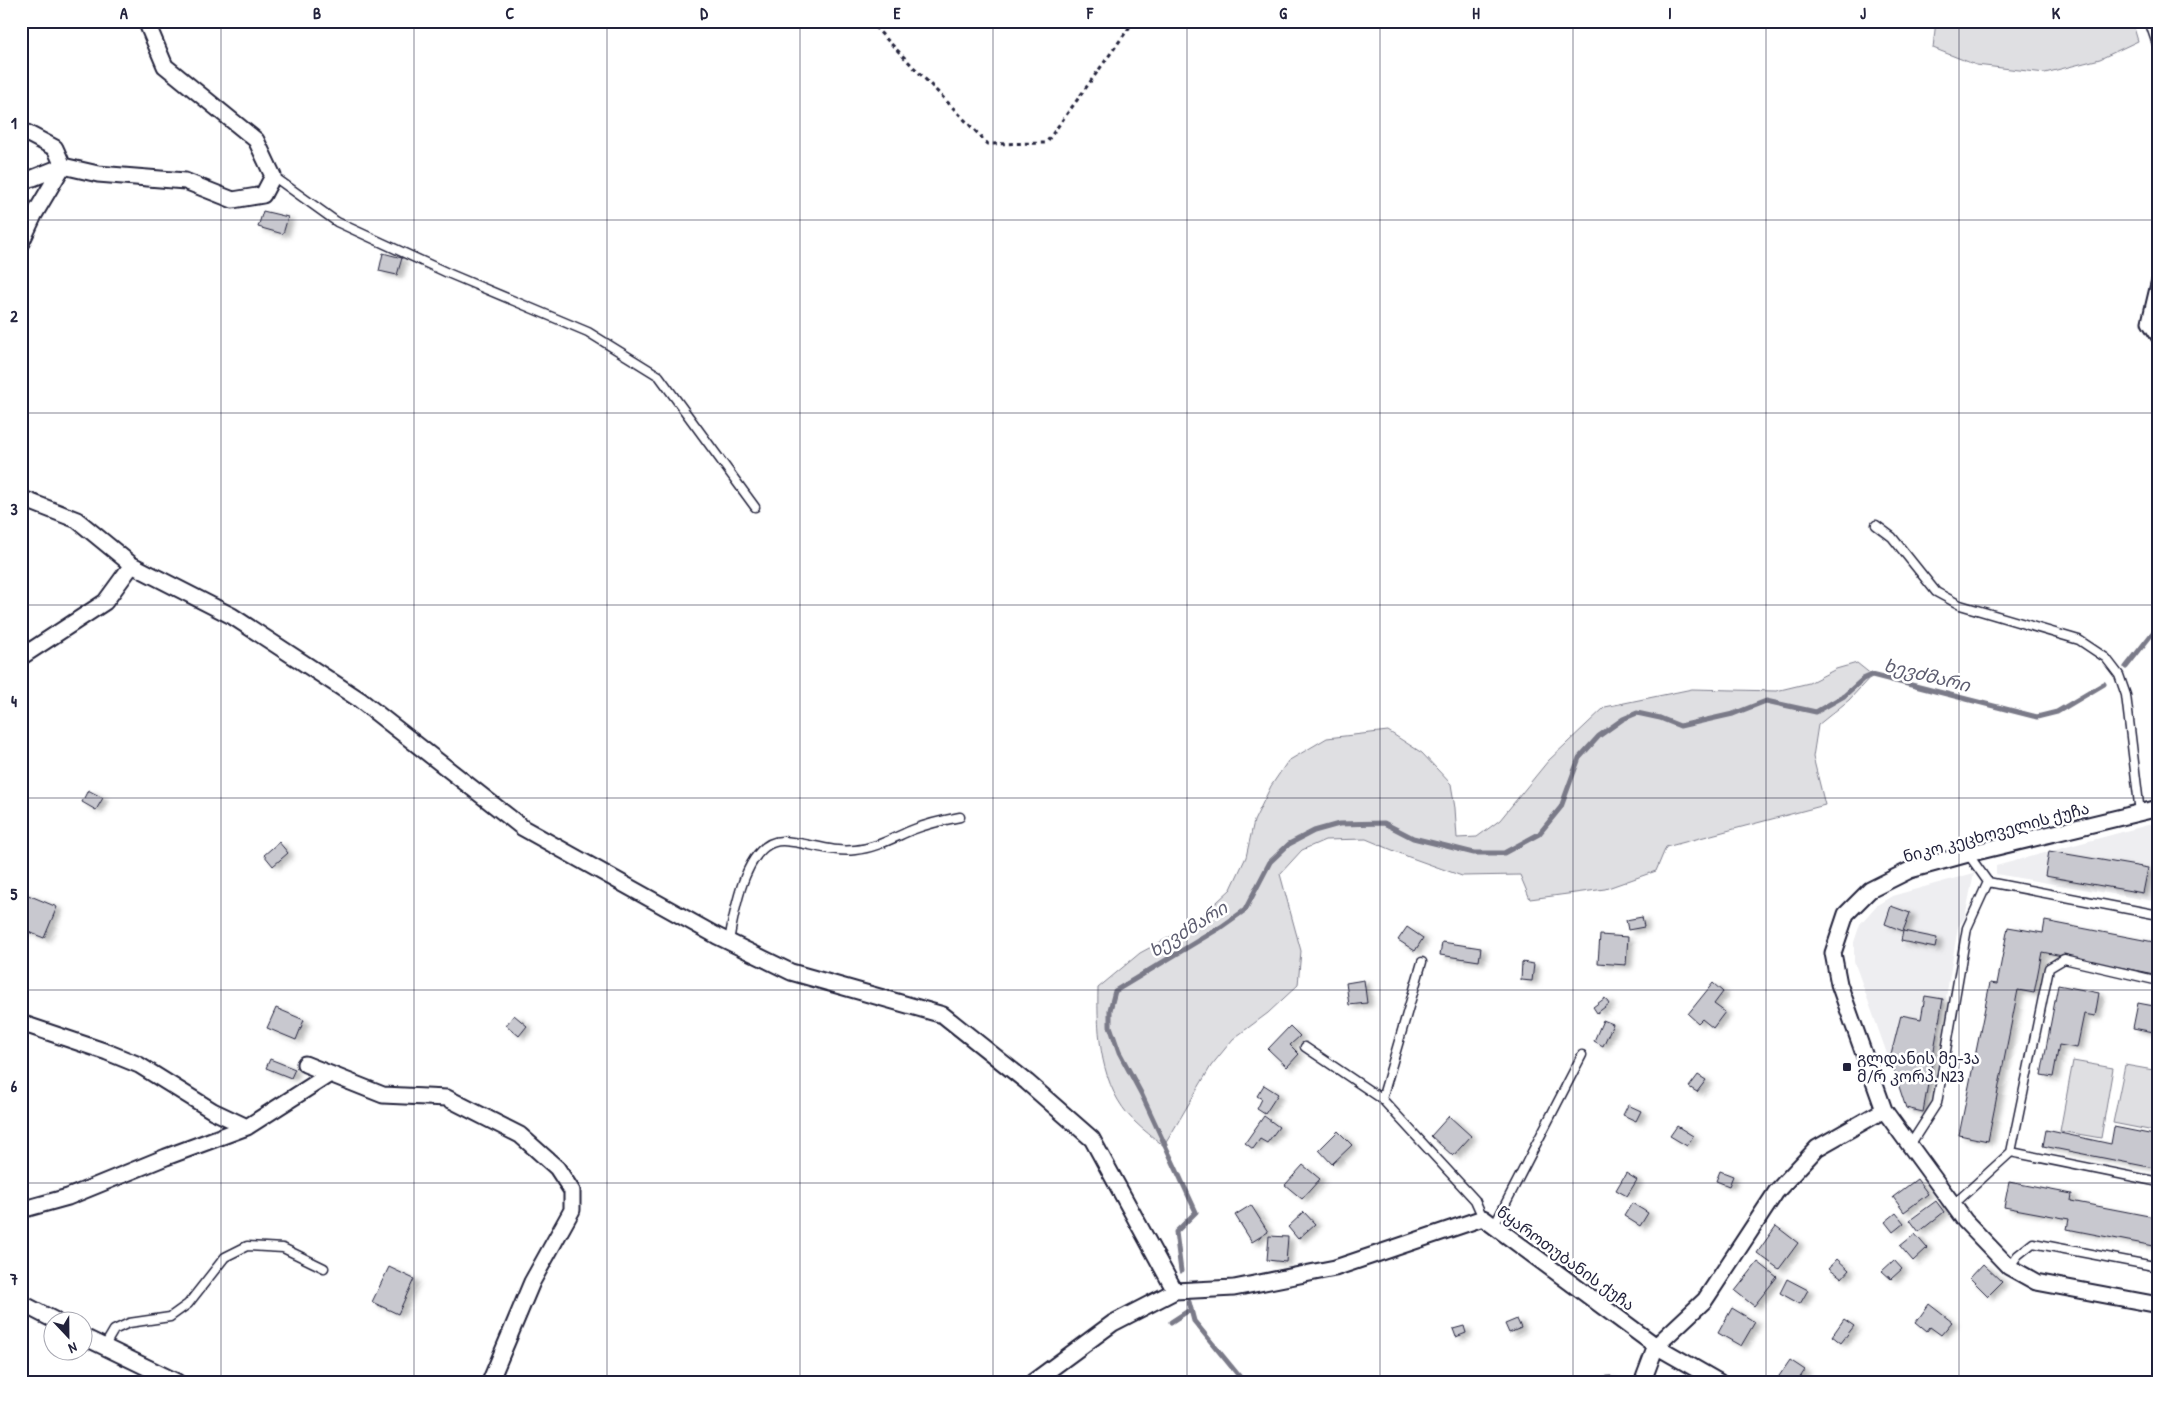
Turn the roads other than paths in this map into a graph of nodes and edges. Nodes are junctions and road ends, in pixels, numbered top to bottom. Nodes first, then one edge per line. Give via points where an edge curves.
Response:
1 (146, 21) edge
2 (2149, 21) edge
3 (2159, 50) edge
4 (21, 130) edge
5 (62, 166) junction
6 (273, 176) junction
7 (21, 181) edge
8 (21, 243) edge
9 (2159, 284) edge
10 (2159, 336) edge
11 (21, 498) edge
12 (755, 507) dead end
13 (1876, 525) dead end
14 (132, 565) junction
15 (21, 657) edge
16 (2159, 808) edge
17 (2140, 813) junction
18 (960, 816) dead end
19 (1968, 854) junction
20 (1988, 882) junction
21 (2159, 915) edge
22 (729, 941) junction
23 (1422, 962) dead end
24 (2159, 981) edge
25 (21, 1023) edge
26 (1305, 1047) dead end
27 (1582, 1055) dead end
28 (305, 1064) dead end
29 (330, 1074) junction
30 (1382, 1099) junction
31 (1884, 1110) junction
32 (247, 1127) junction
33 (1910, 1145) junction
34 (2011, 1152) junction
35 (2159, 1182) edge
36 (1953, 1205) junction
37 (21, 1210) edge
38 (1488, 1222) junction
39 (2159, 1266) edge
40 (2009, 1267) junction
41 (324, 1268) dead end
42 (1175, 1292) junction
43 (21, 1303) edge
44 (2159, 1305) edge
45 (42, 1314) edge
46 (92, 1341) edge
47 (1656, 1346) junction
48 (104, 1347) junction
49 (177, 1382) edge
50 (490, 1382) edge
51 (1033, 1382) edge
52 (1644, 1382) edge
53 (1719, 1382) edge

1 - 6 street via 165,66 256,140
2 - 3 lane
4 - 5 street via 55,148
5 - 6 street via 98,174 185,181 234,200 263,195
5 - 7 street
5 - 8 street
6 - 12 lane via 337,222 588,332 659,376
9 - 10 street via 2150,322
11 - 14 street via 77,520
13 - 17 lane via 1892,537 1936,592 1960,605 2079,640 2106,658 2119,675 2126,695
14 - 15 street via 105,602
14 - 22 street via 232,616 360,700 523,828
16 - 17 street, ნიკო კეცხოველის ქუჩა
17 - 19 street, ნიკო კეცხოველის ქუჩა
18 - 22 lane via 914,829 872,848 852,851 780,841 764,848 750,867 737,897
19 - 20 lane
19 - 31 street, ნიკო კეცხოველის ქუჩა via 1910,870 1870,890 1846,914 1833,953 1838,984
20 - 21 lane
20 - 33 lane via 1967,928 1937,1103
22 - 42 street via 791,972 943,1015 1092,1139
23 - 30 lane
24 - 34 lane via 2064,959 2049,968
25 - 32 street via 139,1065 213,1111
26 - 30 lane
27 - 38 lane
28 - 29 street
29 - 32 street
29 - 50 street via 383,1095 447,1098 520,1135 557,1168 572,1191 572,1210 532,1282
30 - 38 lane via 1475,1200
31 - 33 street, ნიკო კეცხოველის ქუჩა
31 - 47 street via 1816,1148 1776,1192 1705,1300
32 - 37 street via 68,1197
33 - 36 street, ნიკო კეცხოველის ქუჩა
34 - 35 lane
34 - 36 lane
36 - 40 street, ნიკო კეცხოველის ქუჩა
38 - 42 street, წყაროთუბანის ქუჩა via 1335,1268 1234,1288
38 - 47 street, წყაროთუბანის ქუჩა
39 - 40 lane via 2033,1243
40 - 44 street, ნიკო კეცხოველის ქუჩა via 2036,1282
41 - 48 lane via 283,1248 247,1246 225,1257 188,1304 170,1317 129,1322 114,1330
42 - 51 street, წყაროთუბანის ქუჩა via 1113,1323
43 - 45 street
46 - 48 street
47 - 52 street
47 - 53 street, წყაროთუბანის ქუჩა
48 - 49 street

